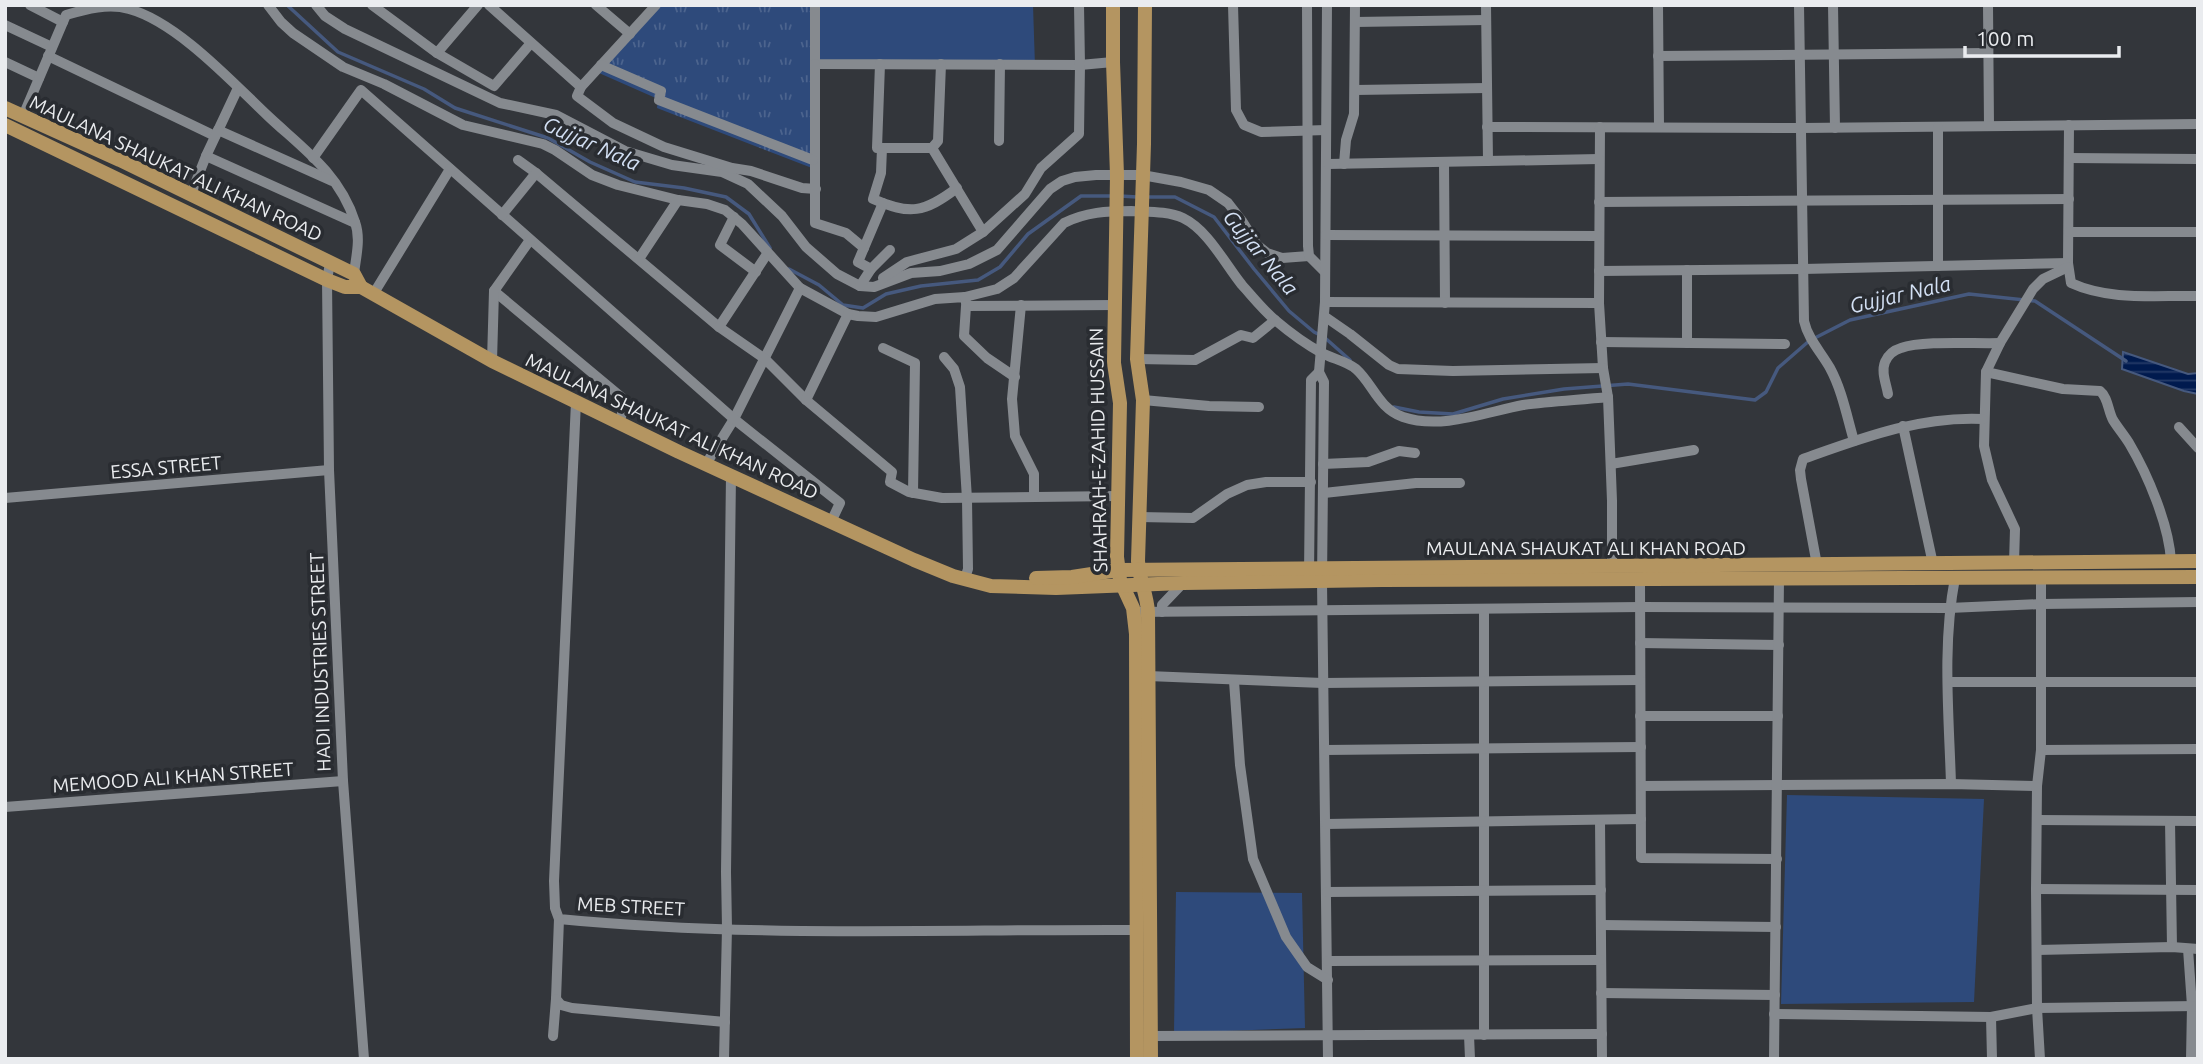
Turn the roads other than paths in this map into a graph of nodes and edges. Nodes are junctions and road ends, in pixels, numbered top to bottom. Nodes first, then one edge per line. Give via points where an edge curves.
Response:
1 (30, 5) edge
2 (268, 5) edge
3 (316, 5) edge
4 (372, 5) edge
5 (478, 5) edge
6 (489, 5) edge
7 (596, 5) edge
8 (656, 5) edge
9 (815, 5) edge
10 (1079, 5) edge
11 (1113, 5) edge
12 (1145, 5) edge
13 (1233, 5) edge
14 (1307, 5) edge
15 (1327, 5) edge
16 (1355, 5) edge
17 (1486, 5) edge
18 (1658, 5) edge
19 (1799, 5) edge
20 (1833, 5) edge
21 (1988, 5) edge
22 (1486, 20) junction
23 (63, 22) junction
24 (1355, 22) junction
25 (5, 25) edge
26 (630, 34) junction
27 (531, 43) junction
28 (50, 52) junction
29 (437, 52) junction
30 (1988, 53) junction
31 (1834, 54) junction
32 (1800, 55) junction
33 (1658, 56) junction
34 (5, 62) edge
35 (1113, 62) junction
36 (815, 64) junction
37 (880, 64) junction
38 (941, 64) junction
39 (1000, 64) junction
40 (601, 65) junction
41 (1080, 65) junction
42 (39, 78) junction
43 (581, 87) junction
44 (238, 88) junction
45 (1487, 88) junction
46 (1355, 90) junction
47 (5, 108) edge
48 (23, 117) junction
49 (2198, 124) edge
50 (5, 125) edge
51 (2069, 125) junction
52 (1989, 126) junction
53 (1487, 127) junction
54 (1600, 127) junction
55 (1659, 127) junction
56 (1938, 127) junction
57 (1801, 128) junction
58 (1835, 128) junction
59 (1308, 130) junction
60 (1326, 130) junction
61 (217, 133) junction
62 (999, 141) dead end
63 (882, 148) junction
64 (932, 148) junction
65 (206, 156) junction
66 (313, 158) junction
67 (2069, 158) junction
68 (1599, 159) junction
69 (2198, 159) edge
70 (518, 160) dead end
71 (813, 160) junction
72 (1488, 161) junction
73 (1444, 162) junction
74 (1328, 164) junction
75 (1344, 164) junction
76 (450, 169) junction
77 (536, 173) junction
78 (1143, 178) junction
79 (1117, 179) junction
80 (335, 182) junction
81 (957, 188) junction
82 (816, 189) junction
83 (191, 194) junction
84 (2069, 199) junction
85 (678, 200) junction
86 (1937, 201) junction
87 (1599, 202) junction
88 (1802, 202) junction
89 (883, 203) junction
90 (1116, 207) junction
91 (1142, 208) junction
92 (502, 215) junction
93 (734, 218) junction
94 (355, 223) junction
95 (984, 232) junction
96 (2069, 232) junction
97 (2198, 232) edge
98 (1326, 235) junction
99 (1444, 235) junction
100 (1599, 236) junction
101 (530, 240) junction
102 (864, 247) junction
103 (890, 250) dead end
104 (767, 254) junction
105 (1309, 256) junction
106 (639, 260) junction
107 (330, 263) junction
108 (2068, 265) junction
109 (1938, 266) junction
110 (871, 269) junction
111 (1803, 269) junction
112 (1687, 270) junction
113 (1324, 271) junction
114 (1599, 271) junction
115 (756, 272) junction
116 (883, 278) dead end
117 (327, 280) junction
118 (363, 285) junction
119 (860, 286) junction
120 (800, 288) junction
121 (494, 291) junction
122 (2198, 296) edge
123 (965, 301) junction
124 (1325, 302) junction
125 (1445, 303) junction
126 (1599, 303) junction
127 (1021, 305) junction
128 (1115, 305) junction
129 (848, 314) junction
130 (1324, 316) junction
131 (1275, 320) junction
132 (719, 327) junction
133 (1601, 342) junction
134 (1687, 343) junction
135 (2000, 343) junction
136 (1784, 344) dead end
137 (883, 348) dead end
138 (1321, 348) junction
139 (944, 357) dead end
140 (765, 359) junction
141 (1138, 359) junction
142 (492, 361) junction
143 (1320, 372) junction
144 (1604, 372) junction
145 (1986, 372) junction
146 (1015, 377) junction
147 (1607, 393) junction
148 (1888, 394) dead end
149 (806, 400) junction
150 (1143, 400) junction
151 (576, 402) junction
152 (1259, 407) dead end
153 (734, 419) junction
154 (1983, 419) junction
155 (619, 423) junction
156 (1903, 426) junction
157 (2179, 427) dead end
158 (1854, 441) junction
159 (2198, 448) edge
160 (1694, 450) dead end
161 (1415, 453) dead end
162 (706, 464) junction
163 (1323, 464) junction
164 (1611, 464) junction
165 (329, 470) junction
166 (731, 475) junction
167 (1311, 482) junction
168 (1460, 483) dead end
169 (914, 492) junction
170 (1324, 493) junction
171 (1117, 496) junction
172 (1034, 497) junction
173 (5, 498) edge
174 (967, 499) junction
175 (1139, 517) junction
176 (831, 522) junction
177 (2171, 561) junction
178 (2198, 561) edge
179 (2014, 563) junction
180 (1933, 564) junction
181 (1817, 565) junction
182 (1612, 567) junction
183 (1316, 575) junction
184 (1120, 577) junction
185 (1140, 577) junction
186 (2041, 577) junction
187 (2198, 577) edge
188 (1955, 578) junction
189 (1779, 579) junction
190 (971, 580) junction
191 (1640, 580) junction
192 (1183, 583) junction
193 (2198, 602) edge
194 (2042, 604) junction
195 (1641, 607) junction
196 (1778, 607) junction
197 (1949, 608) junction
198 (1484, 610) junction
199 (1322, 611) junction
200 (1148, 612) junction
201 (1640, 643) junction
202 (1779, 645) junction
203 (1148, 676) junction
204 (1640, 680) junction
205 (1234, 681) junction
206 (1483, 681) junction
207 (1948, 682) junction
208 (2198, 682) edge
209 (1323, 683) junction
210 (2042, 683) junction
211 (1640, 716) junction
212 (1778, 716) junction
213 (1641, 747) junction
214 (1483, 749) junction
215 (2198, 749) edge
216 (1325, 750) junction
217 (2041, 750) junction
218 (342, 781) junction
219 (1951, 784) junction
220 (1778, 785) junction
221 (1641, 786) junction
222 (2037, 786) junction
223 (5, 807) edge
224 (1641, 819) junction
225 (1600, 820) junction
226 (2037, 820) junction
227 (2170, 821) junction
228 (2198, 821) edge
229 (1484, 822) junction
230 (1326, 824) junction
231 (1777, 859) junction
232 (2036, 888) junction
233 (1601, 890) junction
234 (2171, 890) junction
235 (2198, 890) edge
236 (1484, 891) junction
237 (1327, 892) junction
238 (559, 919) junction
239 (1601, 925) junction
240 (1776, 927) junction
241 (727, 928) junction
242 (1136, 930) junction
243 (2172, 947) junction
244 (2193, 949) edge
245 (2037, 950) junction
246 (1484, 960) junction
247 (1601, 960) junction
248 (1328, 961) junction
249 (1328, 980) junction
250 (1601, 993) junction
251 (1774, 995) junction
252 (556, 999) junction
253 (2195, 1006) edge
254 (2037, 1008) junction
255 (1774, 1014) junction
256 (1991, 1017) junction
257 (725, 1022) junction
258 (1602, 1034) junction
259 (1328, 1035) junction
260 (1469, 1035) junction
261 (1484, 1035) junction
262 (554, 1036) dead end
263 (1151, 1037) junction
264 (364, 1059) edge
265 (724, 1059) edge
266 (1137, 1059) edge
267 (1151, 1059) edge
268 (1328, 1059) edge
269 (1470, 1059) edge
270 (1602, 1059) edge
271 (1774, 1059) edge
272 (1992, 1059) edge
273 (2040, 1059) edge
274 (2191, 1059) edge

1 - 23 street
2 - 85 street via 293,33 343,66 463,125 543,144 618,186
3 - 119 street via 345,29 500,103 556,115 625,151 722,173 748,184 806,247 837,274
4 - 29 street
5 - 29 street
6 - 27 street
7 - 26 street
8 - 26 street
9 - 36 street
10 - 41 street
11 - 35 main road, SHAHRAH-E-ZAHID HUSSAIN
12 - 78 main road, SHAHRAH-E-ZAHID HUSSAIN
13 - 59 street via 1238,118 1261,132
14 - 59 street
15 - 60 street
16 - 24 street
17 - 22 street
18 - 33 street
19 - 32 street
20 - 31 street
21 - 30 street
22 - 24 street
22 - 45 street
23 - 28 street
23 - 44 street via 66,15 88,8 129,9 171,30
24 - 46 street
25 - 28 street
26 - 40 street
27 - 29 street via 494,86
27 - 43 street
28 - 42 street
28 - 61 street
30 - 31 street
30 - 52 street
31 - 32 street
31 - 58 street
32 - 33 street
32 - 57 street
33 - 55 street
34 - 42 street
35 - 41 street
35 - 79 main road, SHAHRAH-E-ZAHID HUSSAIN
36 - 37 street
36 - 71 street
37 - 38 street
37 - 63 street via 877,148
38 - 39 street
38 - 64 street via 938,141
39 - 41 street
39 - 62 street
40 - 43 street
40 - 71 street via 660,91 659,100
41 - 95 street via 1079,134 1041,168 1025,194
42 - 48 street
43 - 82 street via 577,96 613,123 664,147
44 - 61 street
44 - 66 street
45 - 46 street
45 - 53 street
46 - 75 street
47 - 48 main road, MAULANA SHAUKAT ALI KHAN ROAD
48 - 83 main road, MAULANA SHAUKAT ALI KHAN ROAD
49 - 51 street
50 - 117 main road, MAULANA SHAUKAT ALI KHAN ROAD
51 - 52 street
51 - 67 street
52 - 56 street
53 - 54 street
53 - 72 street
54 - 55 street
54 - 68 street
55 - 57 street
56 - 58 street
56 - 86 street
57 - 58 street
57 - 88 street
59 - 60 street
59 - 105 street
60 - 74 street
61 - 65 street
61 - 80 street
63 - 64 street
63 - 89 street via 873,199
64 - 81 street
65 - 83 street
65 - 94 street
66 - 76 street via 361,90
66 - 80 street
67 - 69 street
67 - 84 street
68 - 72 street
68 - 87 street
70 - 77 street
71 - 82 street
72 - 73 street
73 - 75 street
73 - 99 street
74 - 75 street
74 - 98 street
76 - 92 street
76 - 118 street
77 - 92 street
77 - 106 street
78 - 79 street
78 - 91 main road, SHAHRAH-E-ZAHID HUSSAIN
78 - 105 street via 1209,190 1228,203 1267,253 1282,258
79 - 90 main road, SHAHRAH-E-ZAHID HUSSAIN
79 - 119 street via 1075,177 1062,181 997,250 969,264 911,273 874,287
80 - 94 street
81 - 89 street via 936,204 911,210
81 - 95 street
82 - 102 street via 815,223 846,233
83 - 107 main road, MAULANA SHAUKAT ALI KHAN ROAD
84 - 86 street
84 - 96 street
85 - 93 street via 707,204
85 - 106 street
86 - 88 street
86 - 109 street
87 - 88 street
87 - 100 street
88 - 111 street
89 - 102 street
90 - 91 street
90 - 123 street via 1064,223 1014,278
90 - 128 main road, SHAHRAH-E-ZAHID HUSSAIN
91 - 131 street via 1174,214 1196,226
91 - 141 main road, SHAHRAH-E-ZAHID HUSSAIN
92 - 101 street
93 - 104 street
93 - 115 street via 720,245
94 - 118 street
95 - 116 street via 956,249 907,262
96 - 97 street
96 - 108 street
98 - 99 street
98 - 113 street
99 - 100 street
99 - 125 street
100 - 114 street
101 - 121 street
101 - 153 street
102 - 110 street via 858,262
103 - 110 street
104 - 115 street
104 - 120 street
105 - 113 street
106 - 132 street
107 - 117 street, HADI INDUSTRIES STREET
107 - 118 main road, MAULANA SHAUKAT ALI KHAN ROAD
108 - 109 street
108 - 122 street via 2071,283 2087,291
108 - 135 street via 2033,289
109 - 111 street
110 - 119 street
111 - 112 street
111 - 158 street via 1804,321 1830,369
112 - 114 street
112 - 134 street
113 - 124 street
114 - 126 street
115 - 132 street
117 - 118 main road, MAULANA SHAUKAT ALI KHAN ROAD via 345,287
117 - 165 street, HADI INDUSTRIES STREET
118 - 142 main road, MAULANA SHAUKAT ALI KHAN ROAD
120 - 129 street
120 - 140 street
121 - 142 street
121 - 155 street via 626,401
123 - 127 street
123 - 129 street via 934,299 876,317
123 - 146 street via 964,336
124 - 125 street
124 - 130 street
125 - 126 street
126 - 133 street
127 - 128 street
127 - 146 street
128 - 171 main road, SHAHRAH-E-ZAHID HUSSAIN via 1114,371 1120,403
129 - 149 street
130 - 138 street
130 - 144 street via 1398,369
131 - 138 street
131 - 141 street via 1253,338 1241,335 1195,360
132 - 140 street
133 - 134 street
133 - 144 street
134 - 136 street
135 - 145 street
135 - 148 street via 1899,348 1884,364
137 - 169 street via 915,363
138 - 143 street
138 - 147 street via 1358,371 1388,408 1419,421
139 - 174 street via 960,387
140 - 149 street
140 - 153 street
141 - 150 main road, SHAHRAH-E-ZAHID HUSSAIN
142 - 151 main road, MAULANA SHAUKAT ALI KHAN ROAD
143 - 163 street via 1324,382
143 - 167 street via 1311,380
144 - 147 street
145 - 154 street
145 - 177 street via 2104,394 2155,499 2170,541
146 - 172 street via 1014,436 1034,474
147 - 164 street
149 - 169 street via 892,472 890,482
150 - 152 street
150 - 175 main road, SHAHRAH-E-ZAHID HUSSAIN
151 - 155 main road, MAULANA SHAUKAT ALI KHAN ROAD
151 - 238 street, MEB STREET via 554,881
153 - 162 street
153 - 176 street via 840,503
154 - 156 street
154 - 179 street via 1987,465 2016,535
155 - 162 main road, MAULANA SHAUKAT ALI KHAN ROAD
156 - 158 street
156 - 180 street
157 - 159 street
158 - 181 street via 1801,463
160 - 164 street
161 - 163 street via 1399,451 1368,462
162 - 166 main road, MAULANA SHAUKAT ALI KHAN ROAD
163 - 170 street
164 - 182 street
165 - 173 street, ESSA STREET
165 - 218 street, HADI INDUSTRIES STREET
166 - 176 main road, MAULANA SHAUKAT ALI KHAN ROAD
166 - 241 street
167 - 175 street via 1247,485 1193,518
167 - 183 street
168 - 170 street
169 - 174 street
170 - 183 street
171 - 172 street
171 - 184 main road, SHAHRAH-E-ZAHID HUSSAIN
172 - 174 street
174 - 190 street
175 - 185 main road, SHAHRAH-E-ZAHID HUSSAIN
176 - 190 main road, MAULANA SHAUKAT ALI KHAN ROAD
177 - 178 main road, MAULANA SHAUKAT ALI KHAN ROAD
177 - 179 main road, MAULANA SHAUKAT ALI KHAN ROAD
179 - 180 main road, MAULANA SHAUKAT ALI KHAN ROAD
180 - 181 main road, MAULANA SHAUKAT ALI KHAN ROAD
181 - 182 main road, MAULANA SHAUKAT ALI KHAN ROAD
182 - 183 main road, MAULANA SHAUKAT ALI KHAN ROAD
183 - 185 main road, MAULANA SHAUKAT ALI KHAN ROAD
183 - 191 main road, MAULANA SHAUKAT ALI KHAN ROAD
183 - 192 main road, MAULANA SHAUKAT ALI KHAN ROAD
183 - 199 street
184 - 185 main road, MAULANA SHAUKAT ALI KHAN ROAD
184 - 190 main road, MAULANA SHAUKAT ALI KHAN ROAD via 1030,587 991,586
184 - 200 main road, SHAHRAH-E-ZAHID HUSSAIN via 1131,601
185 - 192 main road, MAULANA SHAUKAT ALI KHAN ROAD
185 - 200 main road, SHAHRAH-E-ZAHID HUSSAIN
186 - 187 main road, MAULANA SHAUKAT ALI KHAN ROAD
186 - 188 main road, MAULANA SHAUKAT ALI KHAN ROAD
186 - 194 street
188 - 189 main road, MAULANA SHAUKAT ALI KHAN ROAD
188 - 197 street
189 - 191 main road, MAULANA SHAUKAT ALI KHAN ROAD
189 - 196 street
191 - 195 street
192 - 200 street via 1162,605
193 - 194 street
194 - 197 street
194 - 210 street
195 - 196 street
195 - 198 street
195 - 201 street
196 - 197 street
196 - 202 street
197 - 207 street
198 - 199 street
198 - 206 street
199 - 200 street
199 - 209 street
200 - 203 main road, SHAHRAH-E-ZAHID HUSSAIN
200 - 242 main road, SHAHRAH-E-ZAHID HUSSAIN via 1136,660
201 - 202 street
201 - 204 street
202 - 212 street
203 - 205 street
203 - 263 main road, SHAHRAH-E-ZAHID HUSSAIN
204 - 206 street
204 - 211 street
205 - 209 street
205 - 249 street via 1253,859 1286,937 1307,967
206 - 209 street
206 - 214 street
207 - 210 street
207 - 219 street
208 - 210 street
209 - 216 street
210 - 217 street
211 - 212 street
211 - 213 street
212 - 220 street
213 - 214 street
213 - 221 street
214 - 216 street
214 - 229 street
215 - 217 street
216 - 230 street
217 - 222 street
218 - 223 street, MEMOOD ALI KHAN STREET
218 - 264 street, HADI INDUSTRIES STREET
219 - 220 street
219 - 222 street
220 - 221 street
220 - 231 street
221 - 224 street
222 - 226 street
224 - 225 street
224 - 231 street via 1641,858
225 - 229 street
225 - 233 street
226 - 227 street
226 - 232 street
227 - 228 street
227 - 234 street
229 - 230 street
229 - 236 street
230 - 237 street
231 - 240 street
232 - 234 street
232 - 245 street
233 - 236 street
233 - 239 street
234 - 235 street
234 - 243 street
236 - 237 street
236 - 246 street
237 - 248 street
238 - 241 street, MEB STREET
238 - 252 street
239 - 240 street
239 - 247 street
240 - 251 street
241 - 242 street, MEB STREET
241 - 257 street
242 - 266 main road, SHAHRAH-E-ZAHID HUSSAIN
243 - 244 street
243 - 245 street
244 - 253 street
245 - 254 street
246 - 247 street
246 - 248 street
246 - 261 street
247 - 250 street
248 - 249 street
249 - 259 street
250 - 251 street
250 - 258 street
251 - 255 street
252 - 257 street via 572,1008
252 - 262 street
253 - 254 street
253 - 274 street
254 - 256 street
254 - 273 street
255 - 256 street
255 - 271 street
256 - 272 street
257 - 265 street
258 - 261 street
258 - 270 street
259 - 260 street
259 - 263 street
259 - 268 street
260 - 261 street
260 - 269 street
263 - 267 main road, SHAHRAH-E-ZAHID HUSSAIN

